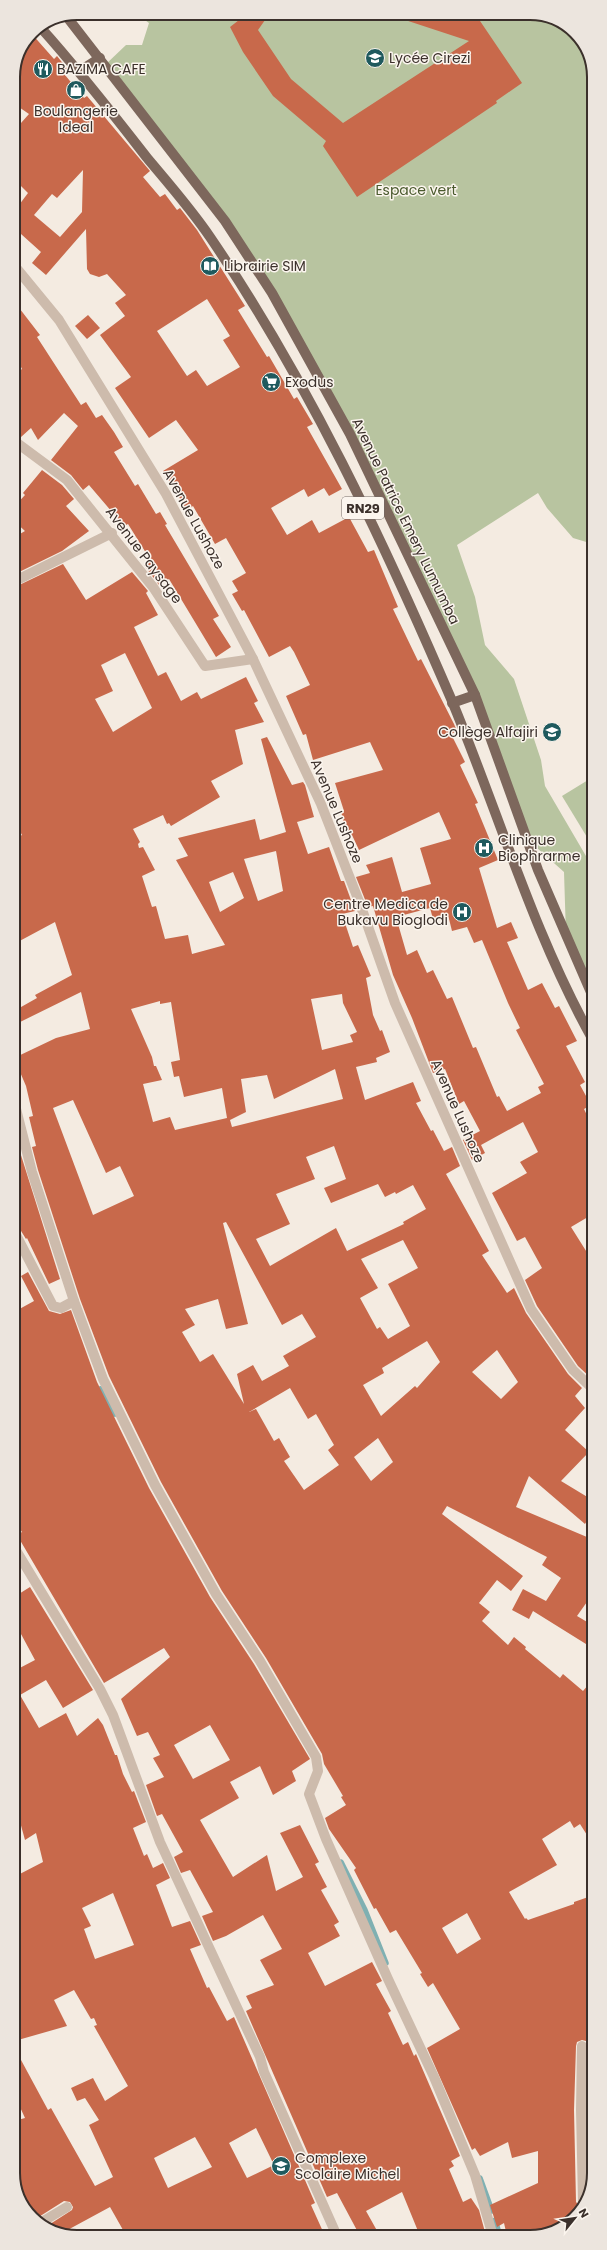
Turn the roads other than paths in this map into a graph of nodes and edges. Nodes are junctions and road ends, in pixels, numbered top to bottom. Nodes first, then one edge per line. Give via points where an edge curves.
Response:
1 (70, 21) edge
2 (44, 31) edge
3 (100, 58) junction
4 (80, 71) junction
5 (20, 273) edge
6 (20, 445) edge
7 (112, 533) junction
8 (20, 579) edge
9 (253, 659) junction
10 (475, 695) junction
11 (452, 703) junction
12 (587, 983) edge
13 (587, 1028) edge
14 (20, 1125) edge
15 (20, 1243) edge
16 (74, 1302) junction
17 (587, 1383) edge
18 (20, 1557) edge
19 (582, 2046) dead end
20 (583, 2194) edge
21 (68, 2207) dead end
22 (45, 2220) edge
23 (334, 2230) edge
24 (491, 2230) edge

1 - 3 main road, Avenue Patrice Emery Lumumba / RN29
2 - 4 main road, RN29
3 - 4 main road
3 - 10 main road, Avenue Patrice Emery Lumumba / RN29 via 225,221 272,293 350,434
4 - 11 main road, RN29 via 208,234 254,305 332,441
5 - 9 street, Avenue Lushoze via 59,320 166,494
6 - 7 street, Avenue Paysage via 68,480
7 - 8 street
7 - 9 street, Avenue Paysage via 153,587 205,666
9 - 17 street, Avenue Lushoze via 321,804 360,904 394,1003 530,1309 573,1370
10 - 11 main road
10 - 12 main road, Avenue Patrice Emery Lumumba / RN29 via 536,864
11 - 13 main road, RN29 via 519,876
14 - 16 street via 32,1172
15 - 16 street via 53,1306 61,1308
16 - 24 street via 102,1379 156,1486 213,1588 260,1660 316,1757 318,1771 310,1794 326,1839 434,2077 475,2175
18 - 23 street via 113,1715 160,1842 260,2057 266,2079
19 - 20 street
21 - 22 street

